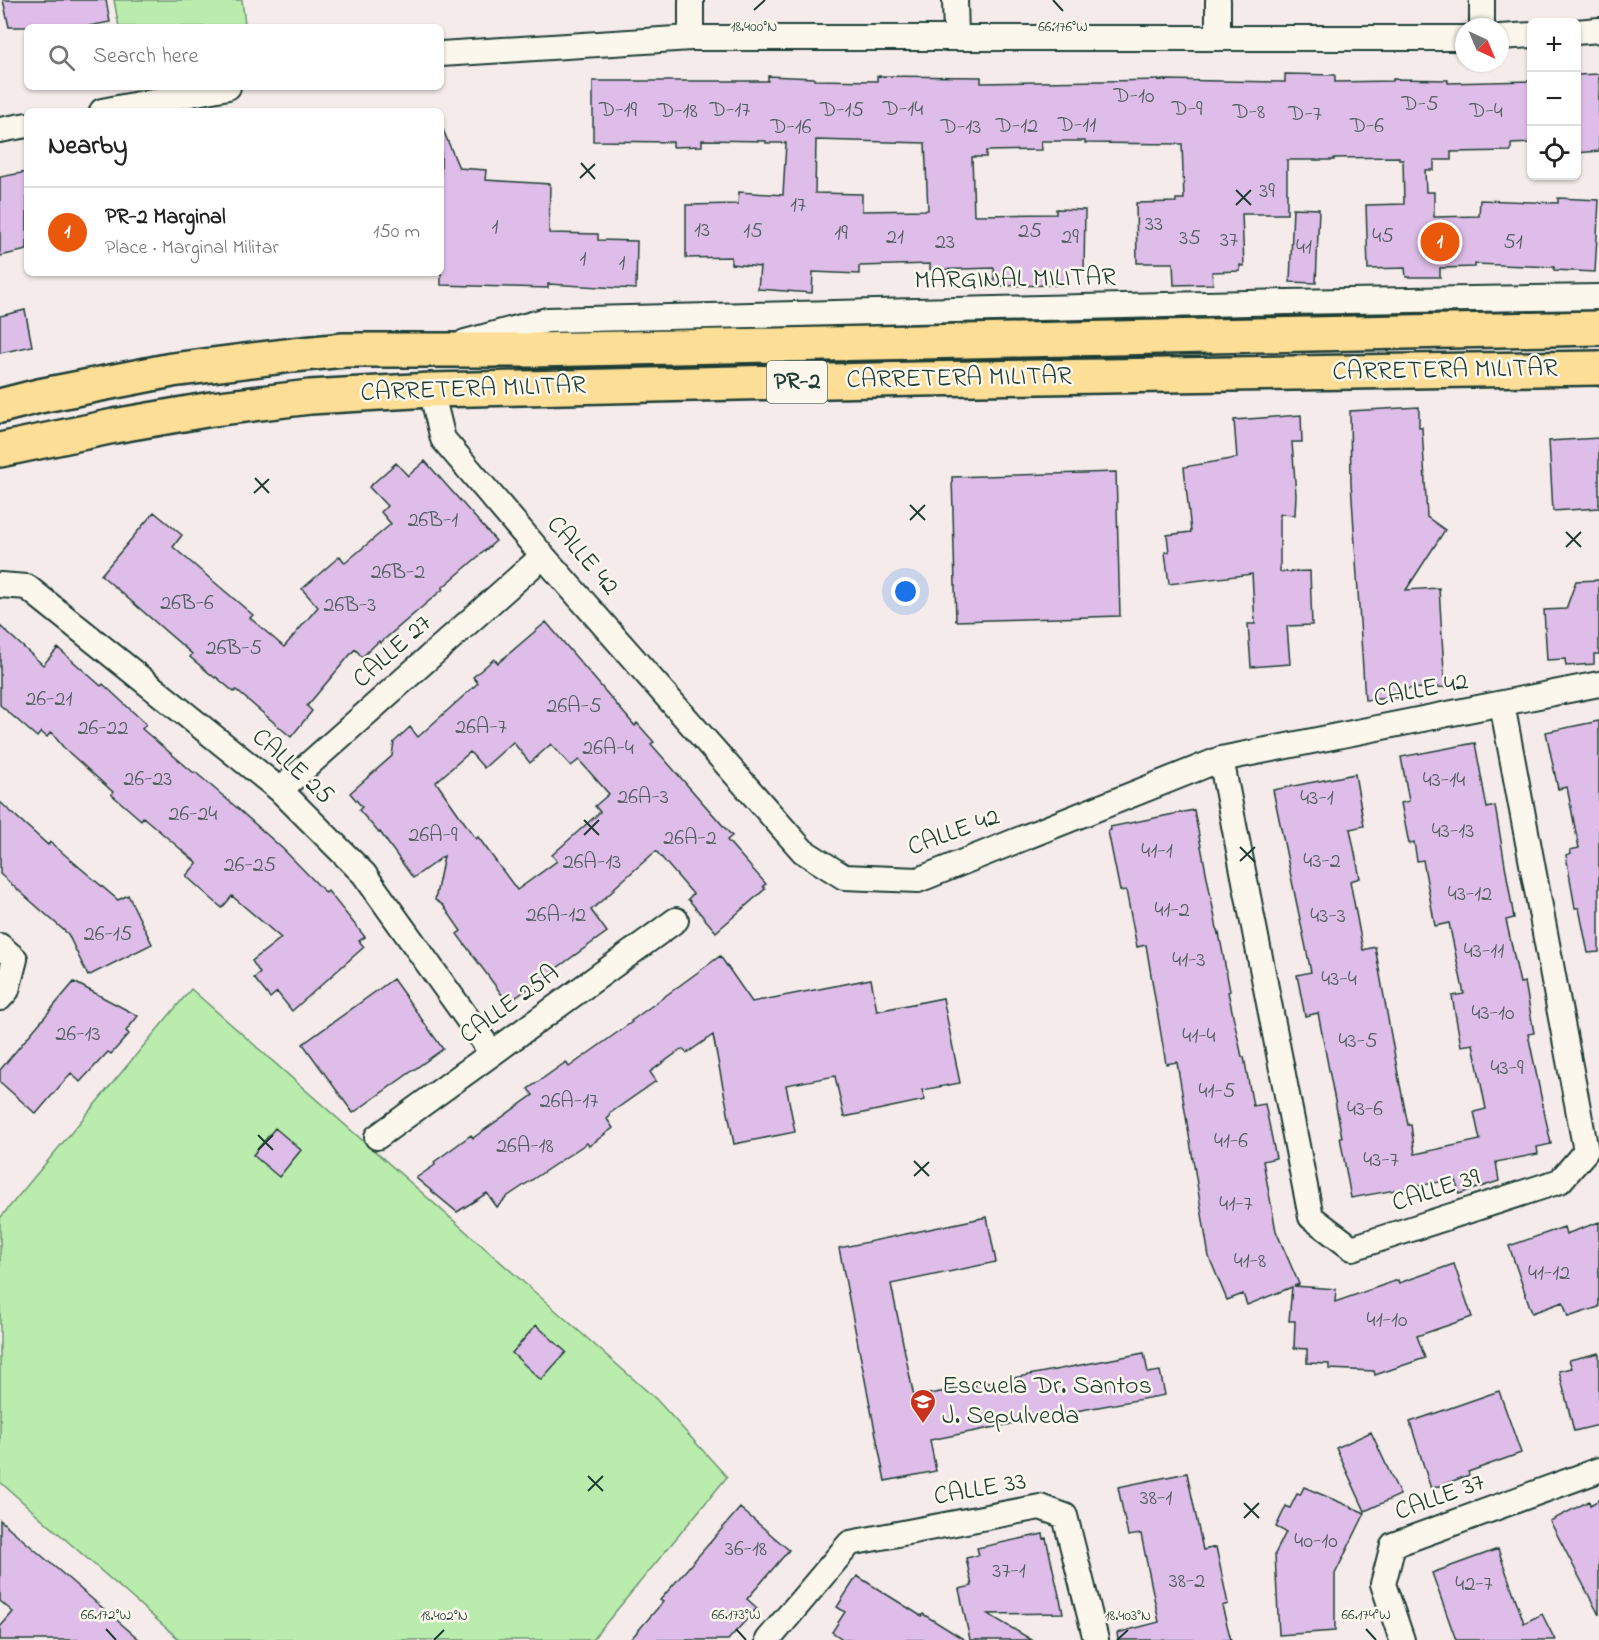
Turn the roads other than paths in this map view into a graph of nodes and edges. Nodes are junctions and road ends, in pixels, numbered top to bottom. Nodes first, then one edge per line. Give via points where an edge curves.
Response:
1 (691, 0) edge
2 (955, 0) edge
3 (1218, 0) edge
4 (1482, 0) edge
5 (1482, 18) edge
6 (1599, 30) edge
7 (1581, 32) edge
8 (1527, 35) edge
9 (1509, 36) edge
10 (956, 37) junction
11 (691, 38) junction
12 (1218, 38) junction
13 (1455, 38) edge
14 (444, 54) edge
15 (212, 90) edge
16 (118, 108) edge
17 (24, 126) edge
18 (0, 130) edge
19 (1599, 297) edge
20 (1599, 328) edge
21 (436, 350) junction
22 (1599, 368) edge
23 (431, 390) junction
24 (0, 406) edge
25 (0, 450) edge
26 (543, 556) junction
27 (0, 585) edge
28 (1599, 684) edge
29 (1502, 704) junction
30 (1221, 759) junction
31 (280, 790) junction
32 (676, 920) dead end
33 (0, 946) edge
34 (0, 998) edge
35 (492, 1053) junction
36 (377, 1137) dead end
37 (1599, 1470) edge
38 (768, 1640) edge
39 (1096, 1640) edge
40 (1402, 1640) edge

1 - 11 street
2 - 10 street
3 - 12 street
4 - 5 street
6 - 7 street
8 - 9 street
10 - 11 street
10 - 12 street
11 - 14 street
12 - 13 street
15 - 16 street
17 - 18 street
19 - 21 street, MARGINAL MILITAR via 547,320
20 - 21 main road, CARRETERA MILITAR / PR-2
21 - 24 main road, CARRETERA MILITAR / PR-2 via 344,350 172,370
22 - 23 main road, CARRETERA MILITAR / PR-2
23 - 25 main road, CARRETERA MILITAR / PR-2 via 310,397 212,409
23 - 26 street, CALLE 42 via 443,440
26 - 30 street, CALLE 42 via 803,851 844,877 918,880
26 - 31 street, CALLE 27
27 - 31 street, CALLE 25 via 27,586
28 - 29 street, CALLE 42
29 - 30 street, CALLE 42
29 - 30 street, CALLE 39 via 1586,1151 1560,1181 1352,1248 1311,1217
31 - 35 street, CALLE 25 via 364,874
32 - 35 street, CALLE 25A
33 - 34 street via 15,959 7,990
35 - 36 street, CALLE 25A
37 - 40 street, CALLE 37 via 1394,1545 1383,1584
38 - 39 street, CALLE 33 via 850,1543 1040,1507 1065,1516

